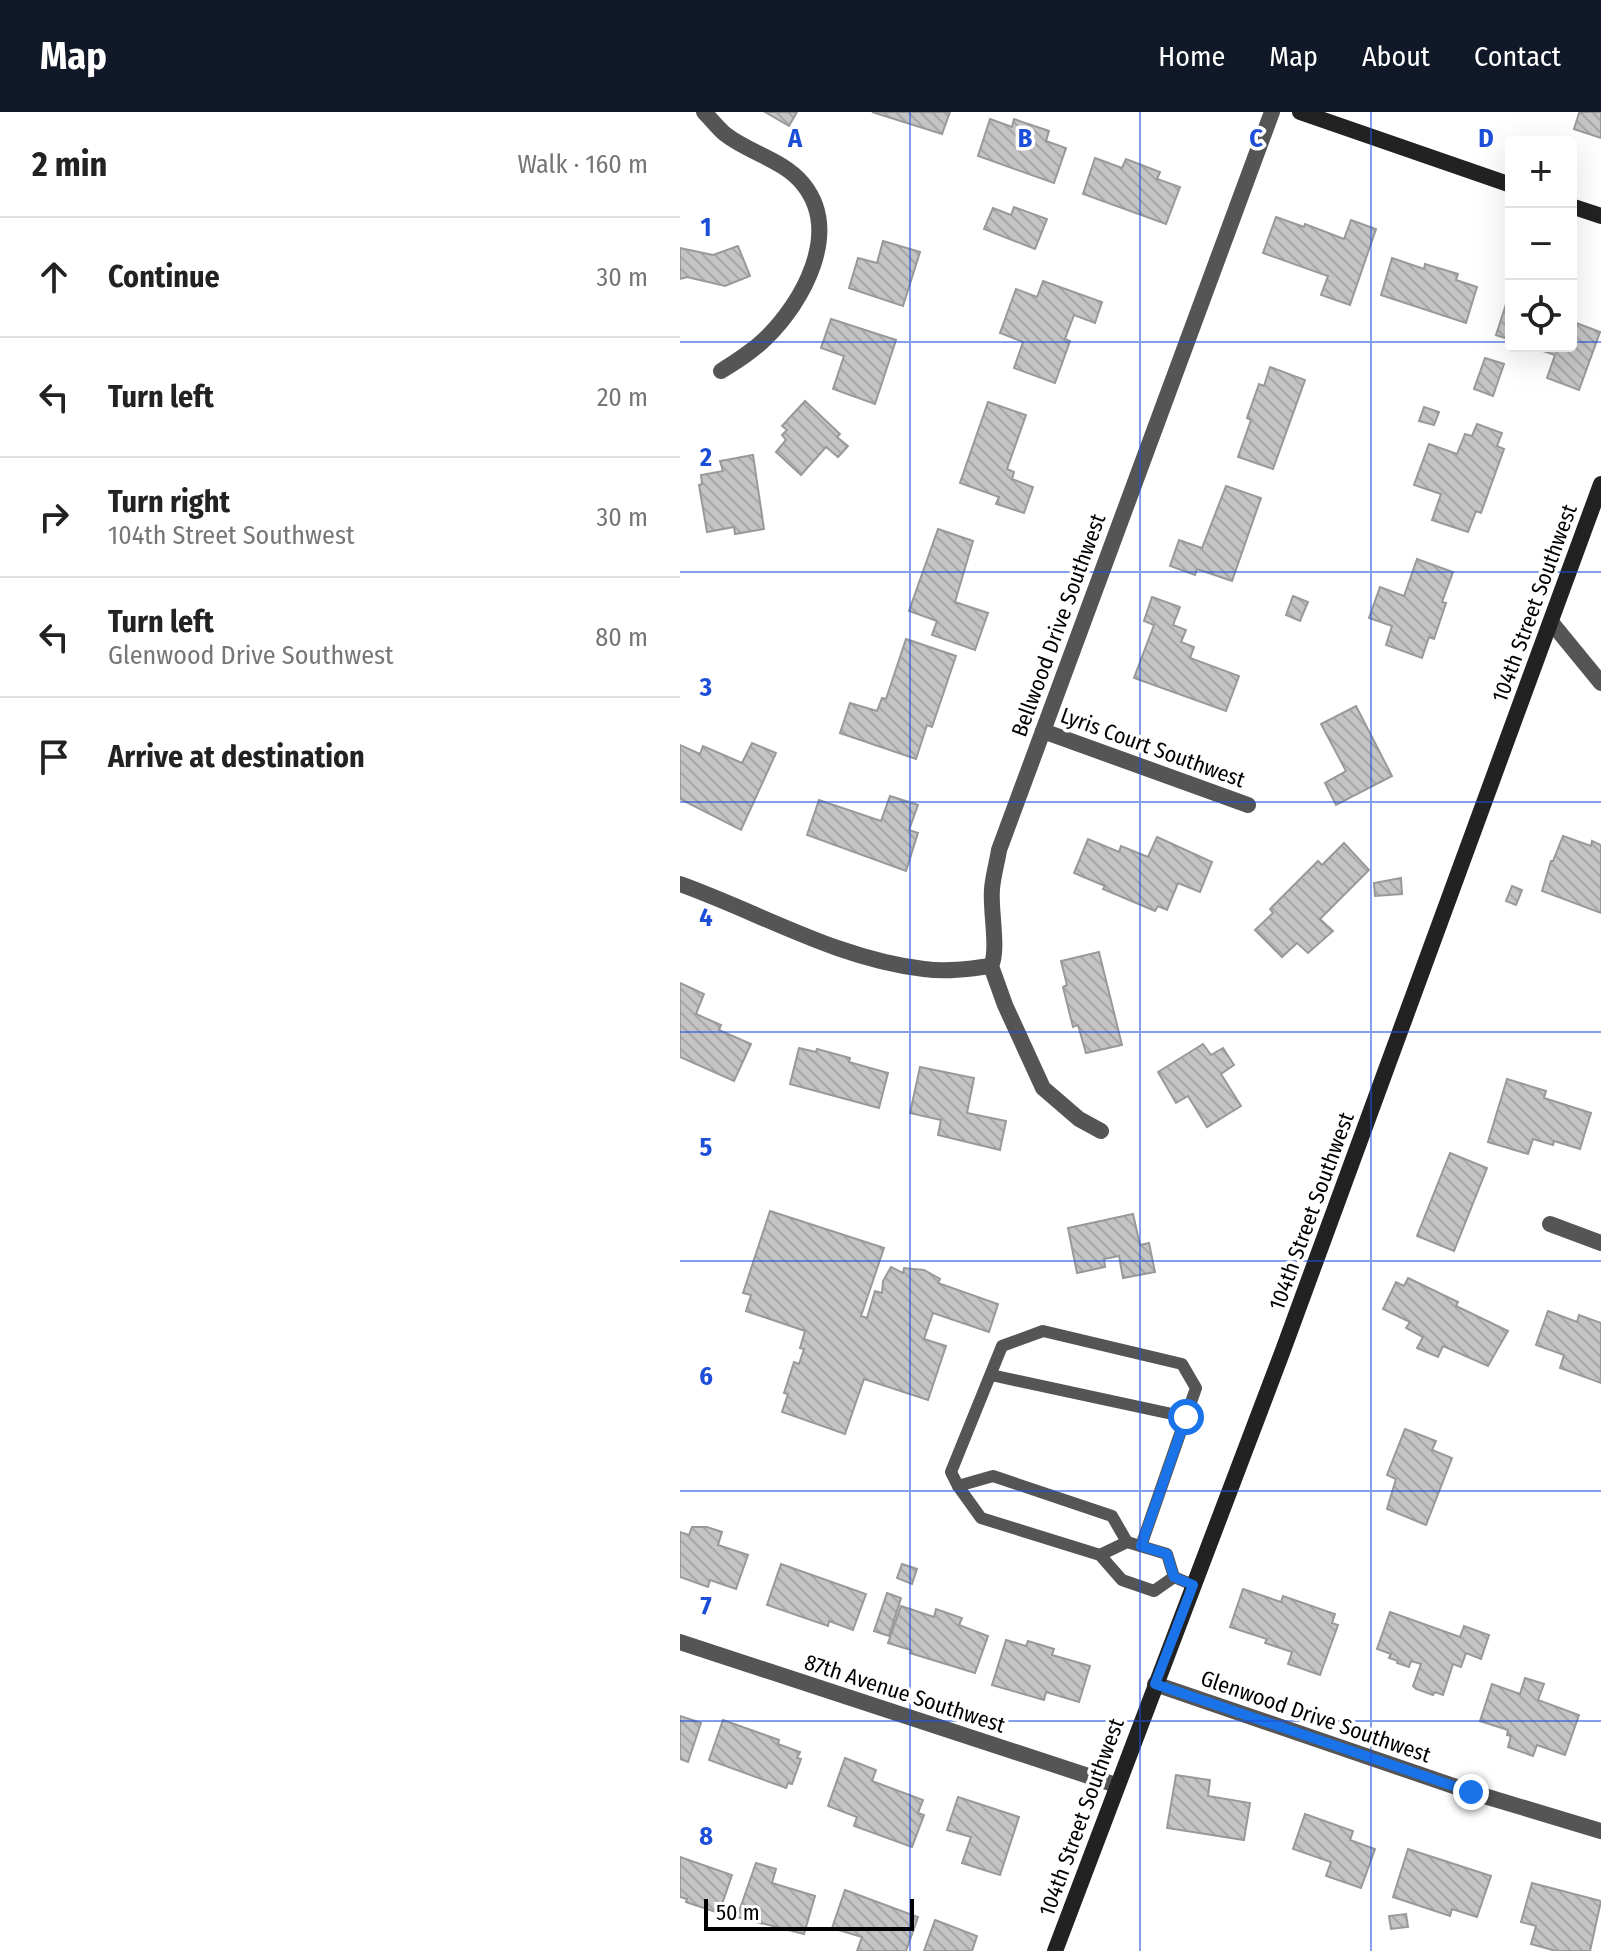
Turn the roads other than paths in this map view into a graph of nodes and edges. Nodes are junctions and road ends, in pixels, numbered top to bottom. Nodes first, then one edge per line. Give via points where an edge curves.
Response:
1 (704, 112) edge
2 (1272, 112) edge
3 (1305, 113) edge
4 (1505, 183) edge
5 (1577, 208) edge
6 (1601, 216) edge
7 (721, 371) dead end
8 (1601, 484) edge
9 (1551, 622) junction
10 (1601, 683) edge
11 (1043, 731) junction
12 (1248, 805) dead end
13 (680, 884) edge
14 (991, 966) junction
15 (1101, 1131) dead end
16 (1550, 1224) dead end
17 (1601, 1243) edge
18 (991, 1375) junction
19 (1186, 1417) junction
20 (958, 1486) junction
21 (1127, 1542) junction
22 (1141, 1546) junction
23 (1100, 1555) junction
24 (1174, 1577) junction
25 (1193, 1585) junction
26 (680, 1642) edge
27 (1155, 1684) junction
28 (1116, 1785) junction
29 (1601, 1831) edge
30 (1055, 1951) edge

1 - 7 street via 726,135 803,184 819,226 816,260 789,309 768,337
2 - 11 street, Bellwood Drive Southwest
3 - 4 street
5 - 6 street
8 - 9 street, 104th Street Southwest
9 - 10 street
9 - 25 street, 104th Street Southwest
11 - 12 street, Lyris Court Southwest
11 - 14 street, Bellwood Drive Southwest via 999,850 992,887
13 - 14 street via 819,943 877,959 924,969
14 - 15 street, Bellwood Drive Southwest via 1043,1088
16 - 17 street
18 - 19 lane
18 - 19 lane via 1002,1346 1043,1331 1182,1364 1196,1388
18 - 20 lane via 951,1472
19 - 22 lane
20 - 21 lane via 993,1476 1112,1516
20 - 23 lane via 981,1518
21 - 22 lane
21 - 23 lane
22 - 24 lane via 1167,1554
23 - 24 lane via 1122,1580 1154,1591
24 - 25 lane
25 - 27 street, 104th Street Southwest
26 - 28 street, 87th Avenue Southwest
27 - 28 street, 104th Street Southwest
27 - 29 street, Glenwood Drive Southwest
28 - 30 street, 104th Street Southwest

